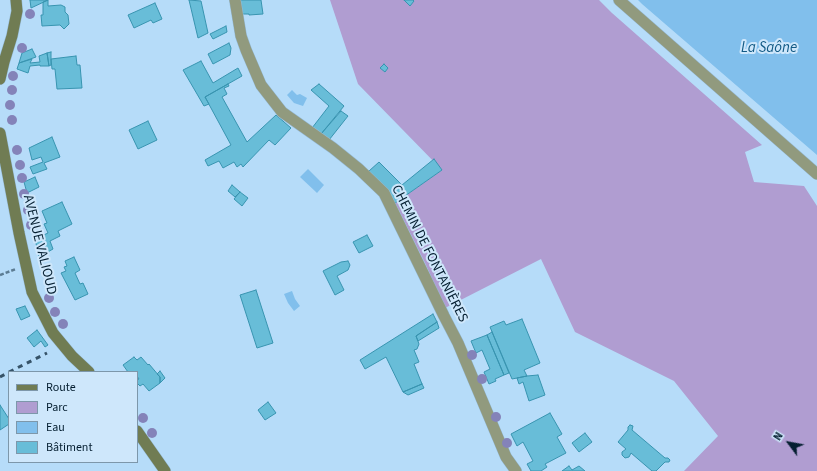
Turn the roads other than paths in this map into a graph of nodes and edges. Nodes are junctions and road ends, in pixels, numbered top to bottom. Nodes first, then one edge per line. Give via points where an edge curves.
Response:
1 (16, 0) edge
2 (236, 0) edge
3 (619, 0) edge
4 (0, 79) edge
5 (0, 133) edge
6 (817, 174) edge
7 (87, 371) edge
8 (138, 432) edge
9 (165, 471) edge
10 (516, 471) edge

1 - 4 main road via 17,11 12,36
2 - 10 street, CHEMIN DE FONTANIÈRES via 241,36 261,85 282,112 333,148 384,193 458,343 506,457
3 - 6 street
5 - 7 main road, AVENUE VALIOUD via 32,292 53,333
8 - 9 main road

